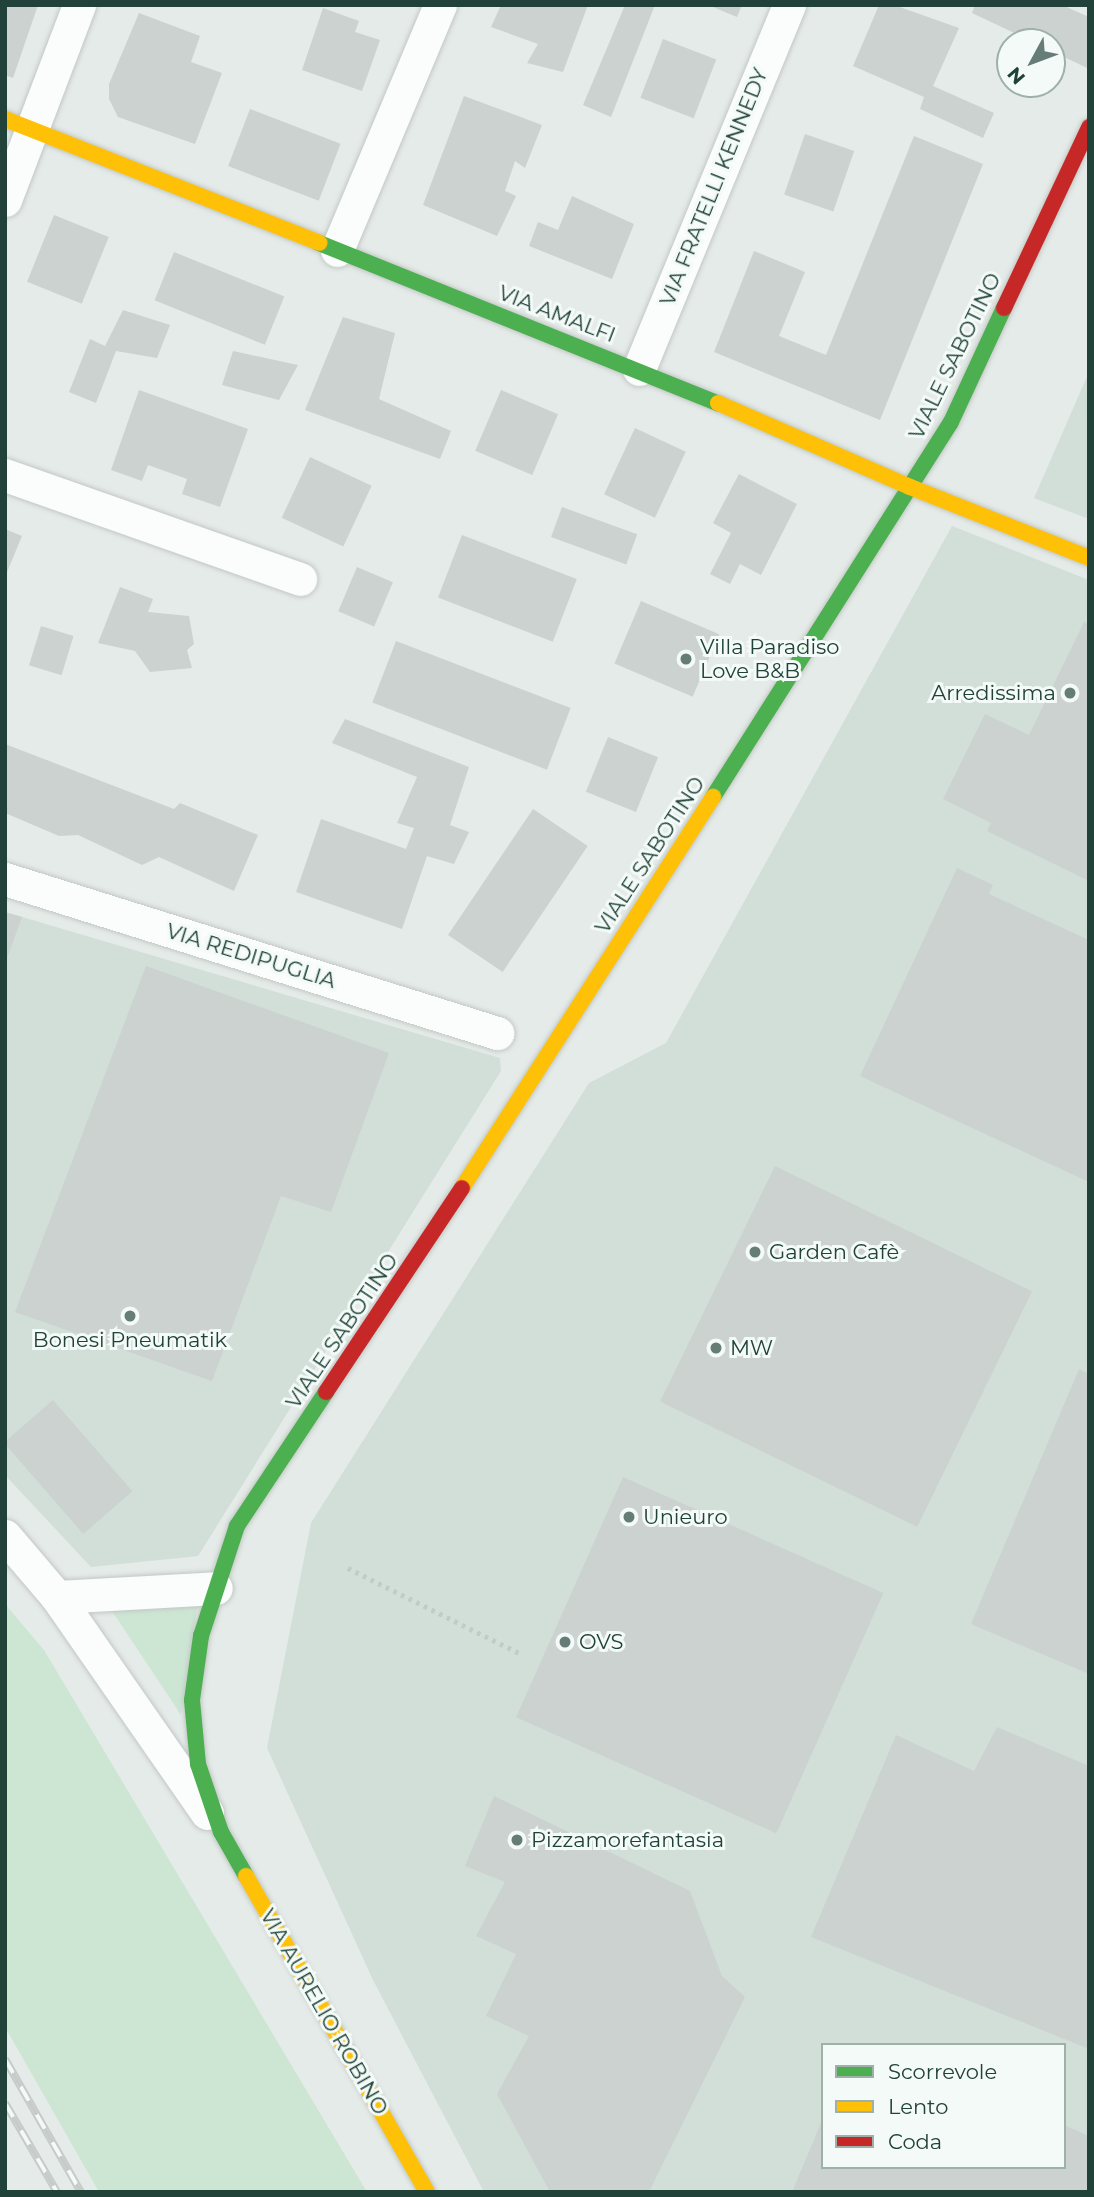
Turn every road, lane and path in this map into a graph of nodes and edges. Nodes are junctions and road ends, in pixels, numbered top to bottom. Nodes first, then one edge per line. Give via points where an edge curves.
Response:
1 (79, 5) edge
2 (440, 5) edge
3 (789, 5) edge
4 (18, 124) edge
5 (1089, 127) edge
6 (5, 200) edge
7 (337, 250) junction
8 (639, 369) junction
9 (5, 475) edge
10 (910, 487) junction
11 (1089, 558) edge
12 (300, 579) dead end
13 (5, 879) edge
14 (497, 1032) dead end
15 (5, 1536) edge
16 (348, 1568) dead end
17 (216, 1588) junction
18 (57, 1597) junction
19 (521, 1654) dead end
20 (221, 1832) junction
21 (427, 2192) edge

1 - 4 street
2 - 7 street
3 - 8 street, VIA FRATELLI KENNEDY
4 - 6 street
4 - 7 street, VIA AMALFI
5 - 10 street, VIALE SABOTINO via 951,422
7 - 8 street, VIA AMALFI
8 - 10 street, VIA AMALFI
9 - 12 street
10 - 11 street, VIA AMALFI
10 - 17 street, VIALE SABOTINO via 547,1060 237,1526
13 - 14 street, VIA REDIPUGLIA
15 - 18 street, VIA AURELIO ROBINO
16 - 19 path
17 - 18 street
17 - 20 street, VIA AURELIO ROBINO via 201,1636 192,1700 198,1764
18 - 20 street, VIA AURELIO ROBINO
20 - 21 street, VIA AURELIO ROBINO

